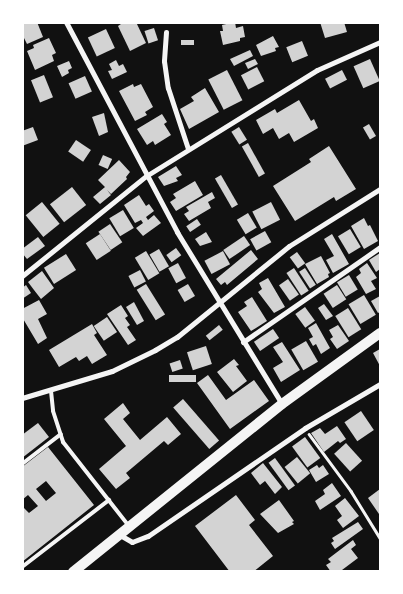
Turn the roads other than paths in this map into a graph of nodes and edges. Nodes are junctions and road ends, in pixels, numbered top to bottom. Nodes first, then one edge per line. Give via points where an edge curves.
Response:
1 (66, 22) edge
2 (166, 32) dead end
3 (380, 42) edge
4 (188, 149) junction
5 (146, 176) junction
6 (380, 189) edge
7 (380, 247) edge
8 (22, 276) edge
9 (220, 302) junction
10 (380, 333) edge
11 (244, 342) junction
12 (380, 384) edge
13 (51, 391) junction
14 (22, 398) edge
15 (282, 404) junction
16 (60, 434) junction
17 (22, 464) edge
18 (109, 500) junction
19 (130, 527) junction
20 (120, 535) junction
21 (22, 567) edge
22 (73, 572) edge

1 - 5 street
2 - 4 street via 164,60 168,88
3 - 4 street via 316,70
4 - 5 street
5 - 8 street
5 - 9 street
6 - 9 street via 289,246
7 - 11 street
9 - 11 street
9 - 13 street via 177,336 135,362
10 - 15 main road
11 - 15 street
12 - 20 street via 305,428 148,536 132,542
13 - 14 street
13 - 16 lane
15 - 19 main road
16 - 17 lane
16 - 18 lane
18 - 19 lane
18 - 21 lane
19 - 20 main road
20 - 22 main road

